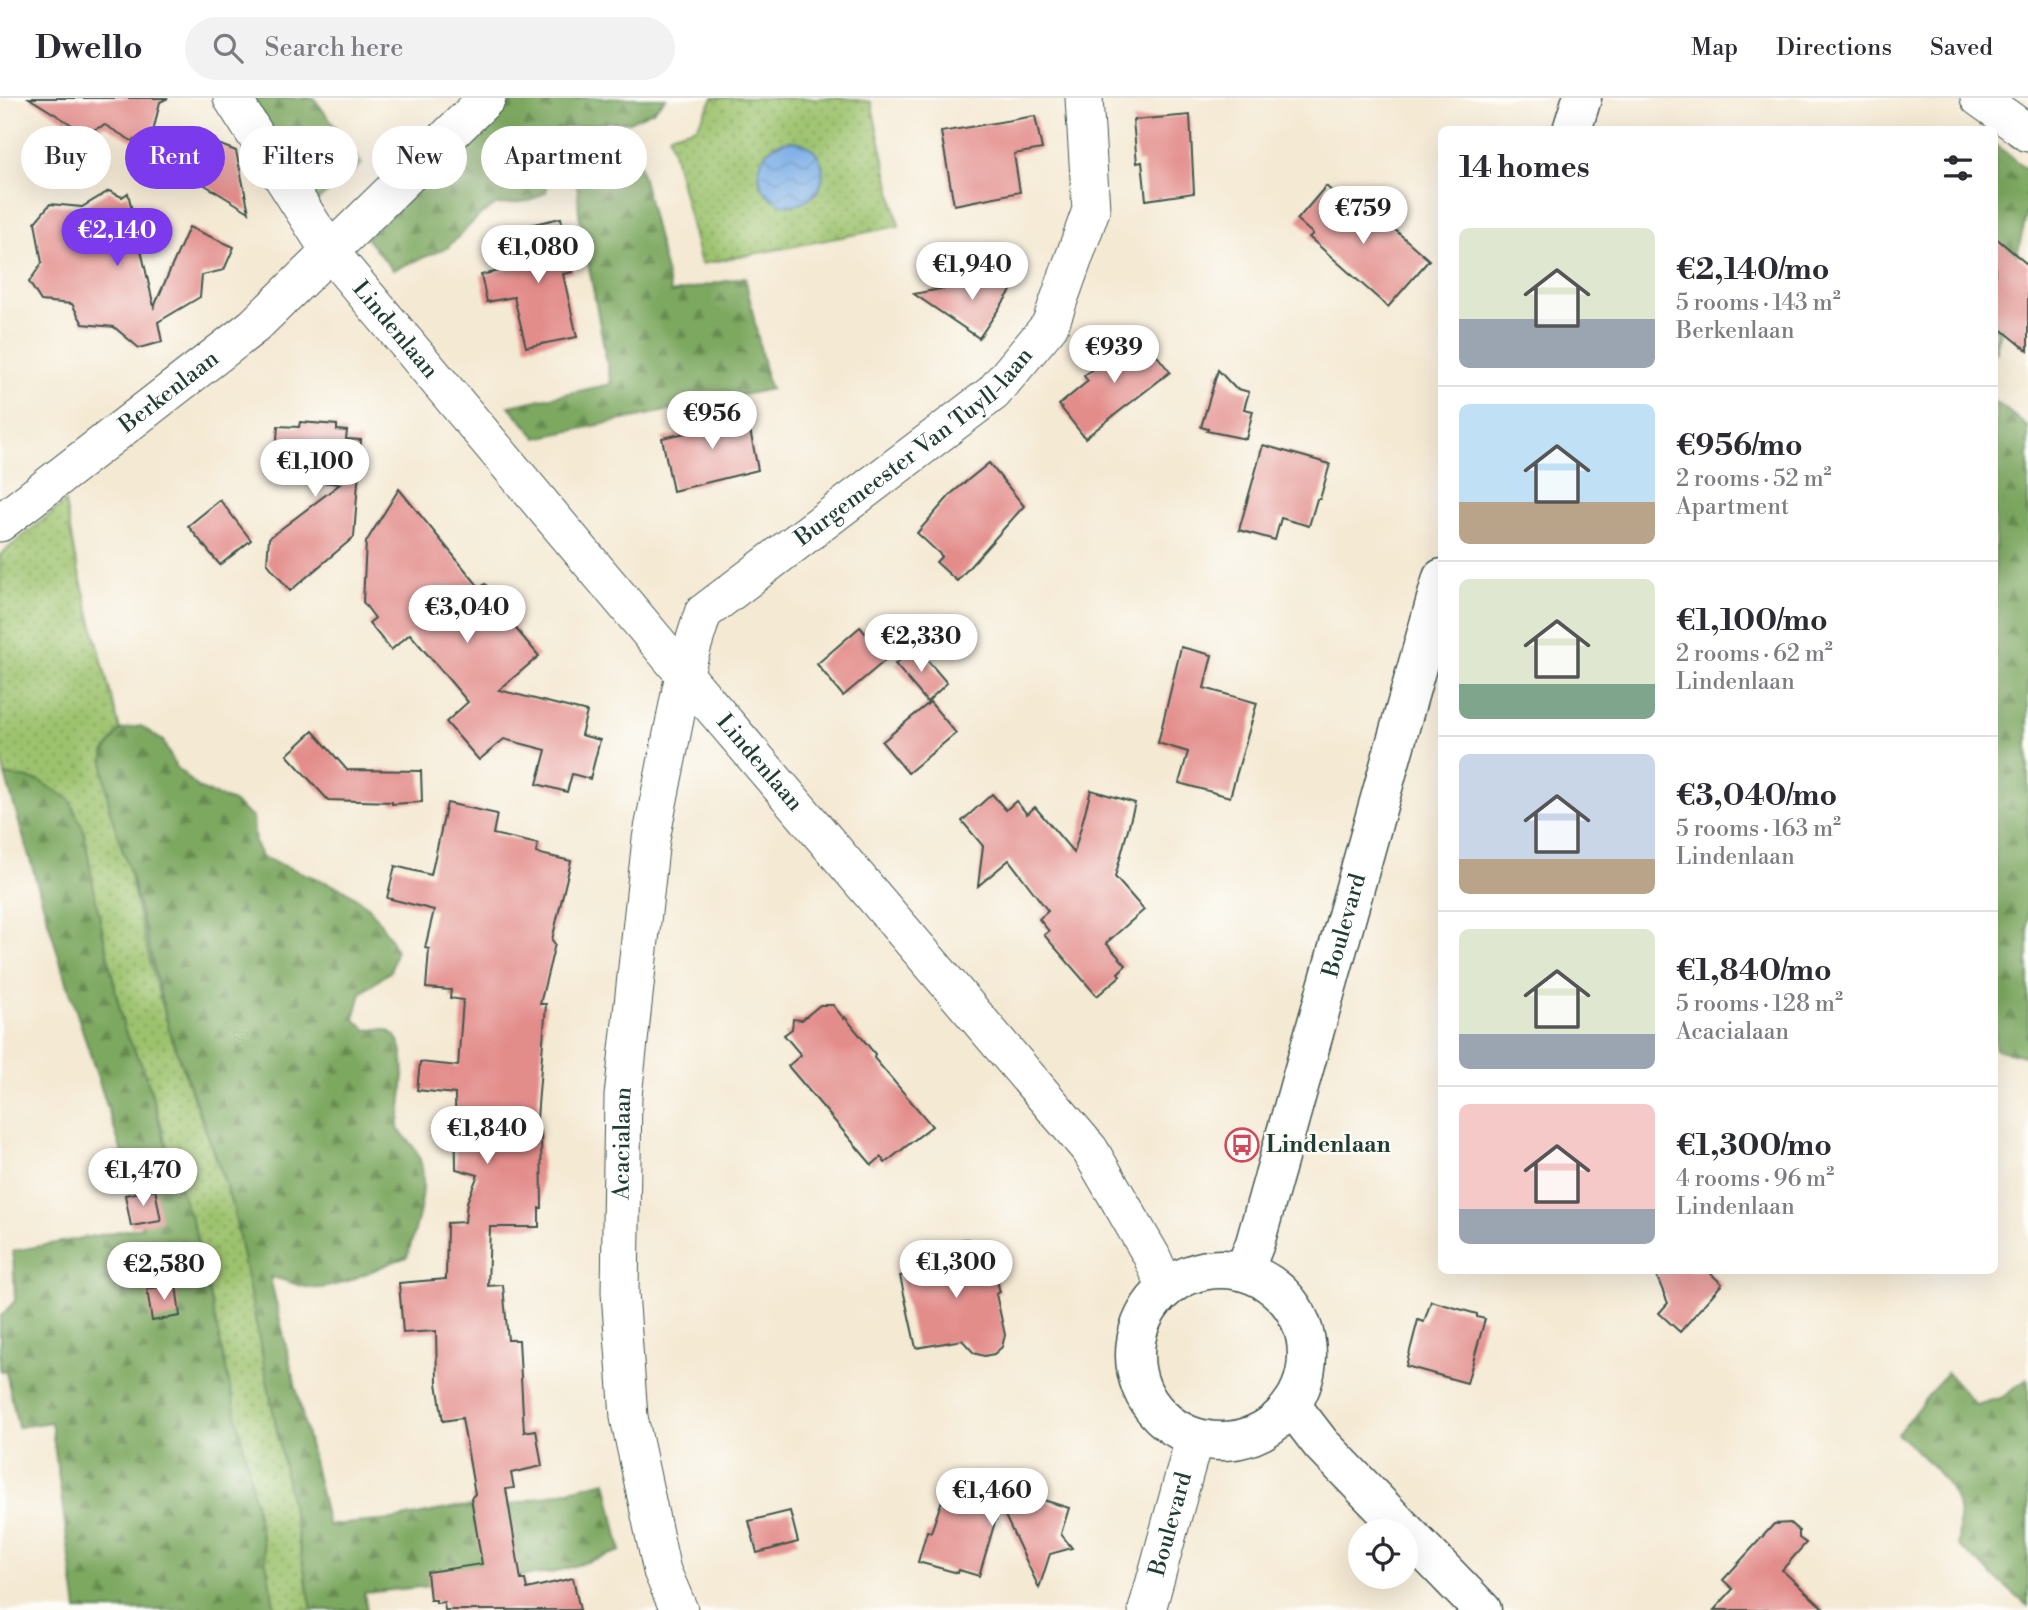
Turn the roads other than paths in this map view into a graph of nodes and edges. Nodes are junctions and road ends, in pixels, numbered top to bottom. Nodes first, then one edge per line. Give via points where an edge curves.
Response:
1 (232, 98) edge
2 (487, 98) edge
3 (1084, 98) edge
4 (1582, 98) edge
5 (1979, 98) edge
6 (1573, 126) edge
7 (2028, 133) edge
8 (330, 252) junction
9 (0, 523) edge
10 (1438, 592) edge
11 (684, 674) junction
12 (1244, 1271) junction
13 (1166, 1288) junction
14 (1291, 1405) junction
15 (1194, 1439) junction
16 (679, 1610) edge
17 (1147, 1610) edge
18 (1482, 1610) edge

1 - 8 street, Lindenlaan
2 - 8 street, Berkenlaan
3 - 11 street, Burgemeester Van Tuyll-laan via 1091,210 1051,325 993,393 703,613
4 - 6 street
5 - 7 street
8 - 9 street, Berkenlaan via 254,326
8 - 11 street, Lindenlaan
10 - 12 street, Boulevard
11 - 13 street, Lindenlaan via 1090,1150
11 - 16 street, Acacialaan via 652,839 623,1096 620,1292 629,1418 662,1571
12 - 13 street via 1203,1271
12 - 14 street via 1287,1298 1300,1319 1307,1343 1307,1368
13 - 15 street via 1140,1325 1136,1370 1154,1411
14 - 15 street via 1252,1436 1232,1441
14 - 18 street via 1321,1444
15 - 17 street, Boulevard

